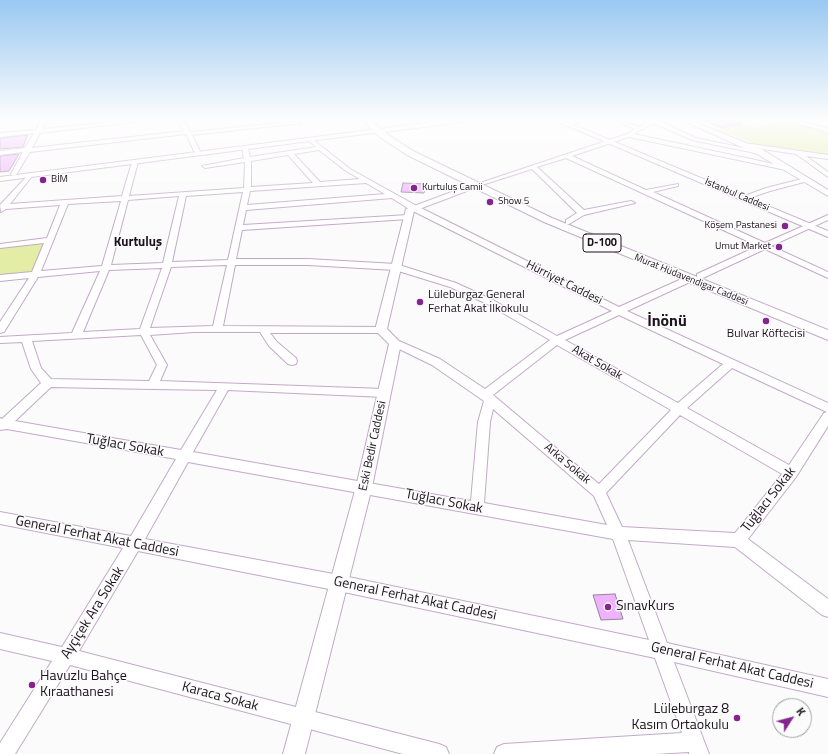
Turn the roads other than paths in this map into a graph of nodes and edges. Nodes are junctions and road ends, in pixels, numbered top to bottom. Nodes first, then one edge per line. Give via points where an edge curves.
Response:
1 (26, 155) edge
2 (176, 155) edge
3 (247, 155) edge
4 (282, 155) edge
5 (292, 155) edge
6 (328, 155) edge
7 (424, 155) edge
8 (641, 155) edge
9 (725, 155) edge
10 (765, 155) edge
11 (801, 155) edge
12 (817, 155) edge
13 (567, 156) joint
14 (828, 157) edge
15 (248, 160) junction
16 (135, 161) junction
17 (205, 166) dead end
18 (533, 167) junction
19 (786, 168) junction
20 (30, 175) junction
21 (828, 175) edge
22 (14, 176) junction
23 (0, 178) edge
24 (806, 180) junction
25 (366, 181) junction
26 (319, 185) junction
27 (480, 185) junction
28 (676, 185) dead end
29 (247, 190) junction
30 (646, 192) junction
31 (183, 194) junction
32 (828, 194) edge
33 (393, 196) junction
34 (125, 198) junction
35 (743, 198) junction
36 (65, 202) junction
37 (631, 204) dead end
38 (412, 207) junction
39 (243, 208) junction
40 (1, 209) edge
41 (582, 213) junction
42 (408, 217) junction
43 (828, 217) edge
44 (569, 222) junction
45 (809, 226) junction
46 (238, 228) junction
47 (828, 234) edge
48 (50, 240) junction
49 (0, 246) edge
50 (764, 246) junction
51 (230, 262) junction
52 (167, 266) junction
53 (396, 267) junction
54 (106, 268) junction
55 (36, 274) junction
56 (828, 275) edge
57 (0, 278) edge
58 (694, 278) junction
59 (619, 310) junction
60 (828, 327) edge
61 (217, 329) junction
62 (263, 329) junction
63 (0, 330) edge
64 (381, 330) junction
65 (144, 332) junction
66 (828, 335) edge
67 (76, 336) junction
68 (26, 339) junction
69 (0, 340) edge
70 (557, 340) junction
71 (395, 344) junction
72 (292, 361) dead end
73 (730, 364) junction
74 (48, 383) junction
75 (153, 384) junction
76 (225, 386) junction
77 (384, 393) junction
78 (488, 398) junction
79 (828, 408) edge
80 (679, 409) junction
81 (828, 416) edge
82 (1, 425) edge
83 (185, 457) junction
84 (791, 473) junction
85 (364, 487) junction
86 (599, 492) junction
87 (477, 508) junction
88 (0, 518) edge
89 (618, 533) junction
90 (738, 540) junction
91 (135, 544) junction
92 (339, 583) junction
93 (828, 609) edge
94 (0, 641) edge
95 (660, 650) junction
96 (66, 656) junction
97 (828, 688) edge
98 (302, 719) junction
99 (697, 748) edge
100 (573, 752) edge
101 (4, 754) edge
102 (294, 754) edge
103 (439, 754) edge
104 (504, 754) edge

1 - 22 street
2 - 16 main road
3 - 15 street
4 - 15 street
5 - 26 street
6 - 25 street, Hürriyet Caddesi
7 - 27 highway, Murat Hüdavendigar Caddesi / D-100
8 - 35 main road, İstanbul Caddesi
9 - 19 street
10 - 19 main road
11 - 21 street
12 - 14 street
13 - 18 street
13 - 30 street
15 - 17 street
15 - 29 street
16 - 20 main road
16 - 22 main road
16 - 34 street
18 - 27 street
18 - 41 street
19 - 24 main road
20 - 22 main road
20 - 40 street
22 - 23 main road
24 - 32 main road
24 - 35 street
25 - 26 street
25 - 33 street, Hürriyet Caddesi
26 - 29 street
27 - 38 main road
27 - 44 highway, Murat Hüdavendigar Caddesi / D-100
27 - 58 highway, Murat Hüdavendigar Caddesi / D-100 via 548,220
28 - 30 street
29 - 31 street
29 - 39 street
30 - 50 street
31 - 34 street
31 - 52 street
33 - 38 street, Hürriyet Caddesi
33 - 39 street
34 - 36 street
34 - 54 street
35 - 45 main road, İstanbul Caddesi
36 - 40 street
36 - 48 street
37 - 41 street
38 - 42 main road
38 - 59 street, Hürriyet Caddesi
39 - 46 street
41 - 44 street
42 - 46 street
42 - 53 main road
43 - 45 street
44 - 58 highway, Murat Hüdavendigar Caddesi / D-100
45 - 47 main road, İstanbul Caddesi
45 - 50 street
46 - 51 street
48 - 49 street
48 - 55 street
50 - 56 street
50 - 58 street
51 - 52 street, Akat Sokak
51 - 53 street, Akat Sokak via 308,262
51 - 61 street
52 - 54 street, Akat Sokak
52 - 65 street
53 - 64 main road
53 - 70 street, Akat Sokak via 459,288 490,302
54 - 55 street, Akat Sokak
54 - 67 street
55 - 57 street, Akat Sokak
55 - 63 street
58 - 59 street
58 - 60 highway, Murat Hüdavendigar Caddesi / D-100
58 - 66 highway, Murat Hüdavendigar Caddesi / D-100
59 - 70 street
59 - 73 street, Hürriyet Caddesi
61 - 62 street
61 - 65 street
62 - 64 street
62 - 72 street via 273,344
64 - 71 main road
65 - 67 street
65 - 75 street via 162,365
67 - 68 street
68 - 69 street
68 - 74 street via 36,369
70 - 78 street
70 - 80 street, Akat Sokak
71 - 77 main road, Eski Bedir Caddesi
71 - 78 street, Arka Sokak via 436,362
73 - 79 street, Hürriyet Caddesi
73 - 80 street
74 - 75 street
74 - 82 street
75 - 76 street
76 - 77 street
76 - 83 street, Ayçiçek Ara Sokak
77 - 85 main road, Eski Bedir Caddesi
78 - 86 street, Arka Sokak
78 - 87 street
80 - 84 street, Akat Sokak
80 - 86 street
81 - 84 street, Tuğlacı Sokak
82 - 83 street, Tuğlacı Sokak
83 - 85 street, Tuğlacı Sokak
83 - 91 street, Ayçiçek Ara Sokak
84 - 90 street, Tuğlacı Sokak
85 - 87 street, Tuğlacı Sokak
85 - 92 main road, Eski Bedir Caddesi
86 - 89 street, Arka Sokak
87 - 89 street, Tuğlacı Sokak
88 - 91 street, General Ferhat Akat Caddesi
89 - 90 street, Tuğlacı Sokak
89 - 95 street, Arka Sokak
90 - 93 street
91 - 92 street, General Ferhat Akat Caddesi
91 - 96 street, Ayçiçek Ara Sokak
92 - 95 street, General Ferhat Akat Caddesi
92 - 98 main road, Eski Bedir Caddesi
94 - 96 street, Karaca Sokak
95 - 97 street, General Ferhat Akat Caddesi
95 - 99 street, Arka Sokak
96 - 98 street, Karaca Sokak
96 - 101 street, Ayçiçek Ara Sokak
98 - 102 main road, Eski Bedir Caddesi
98 - 103 street, Karaca Sokak
99 - 100 street
100 - 104 street

